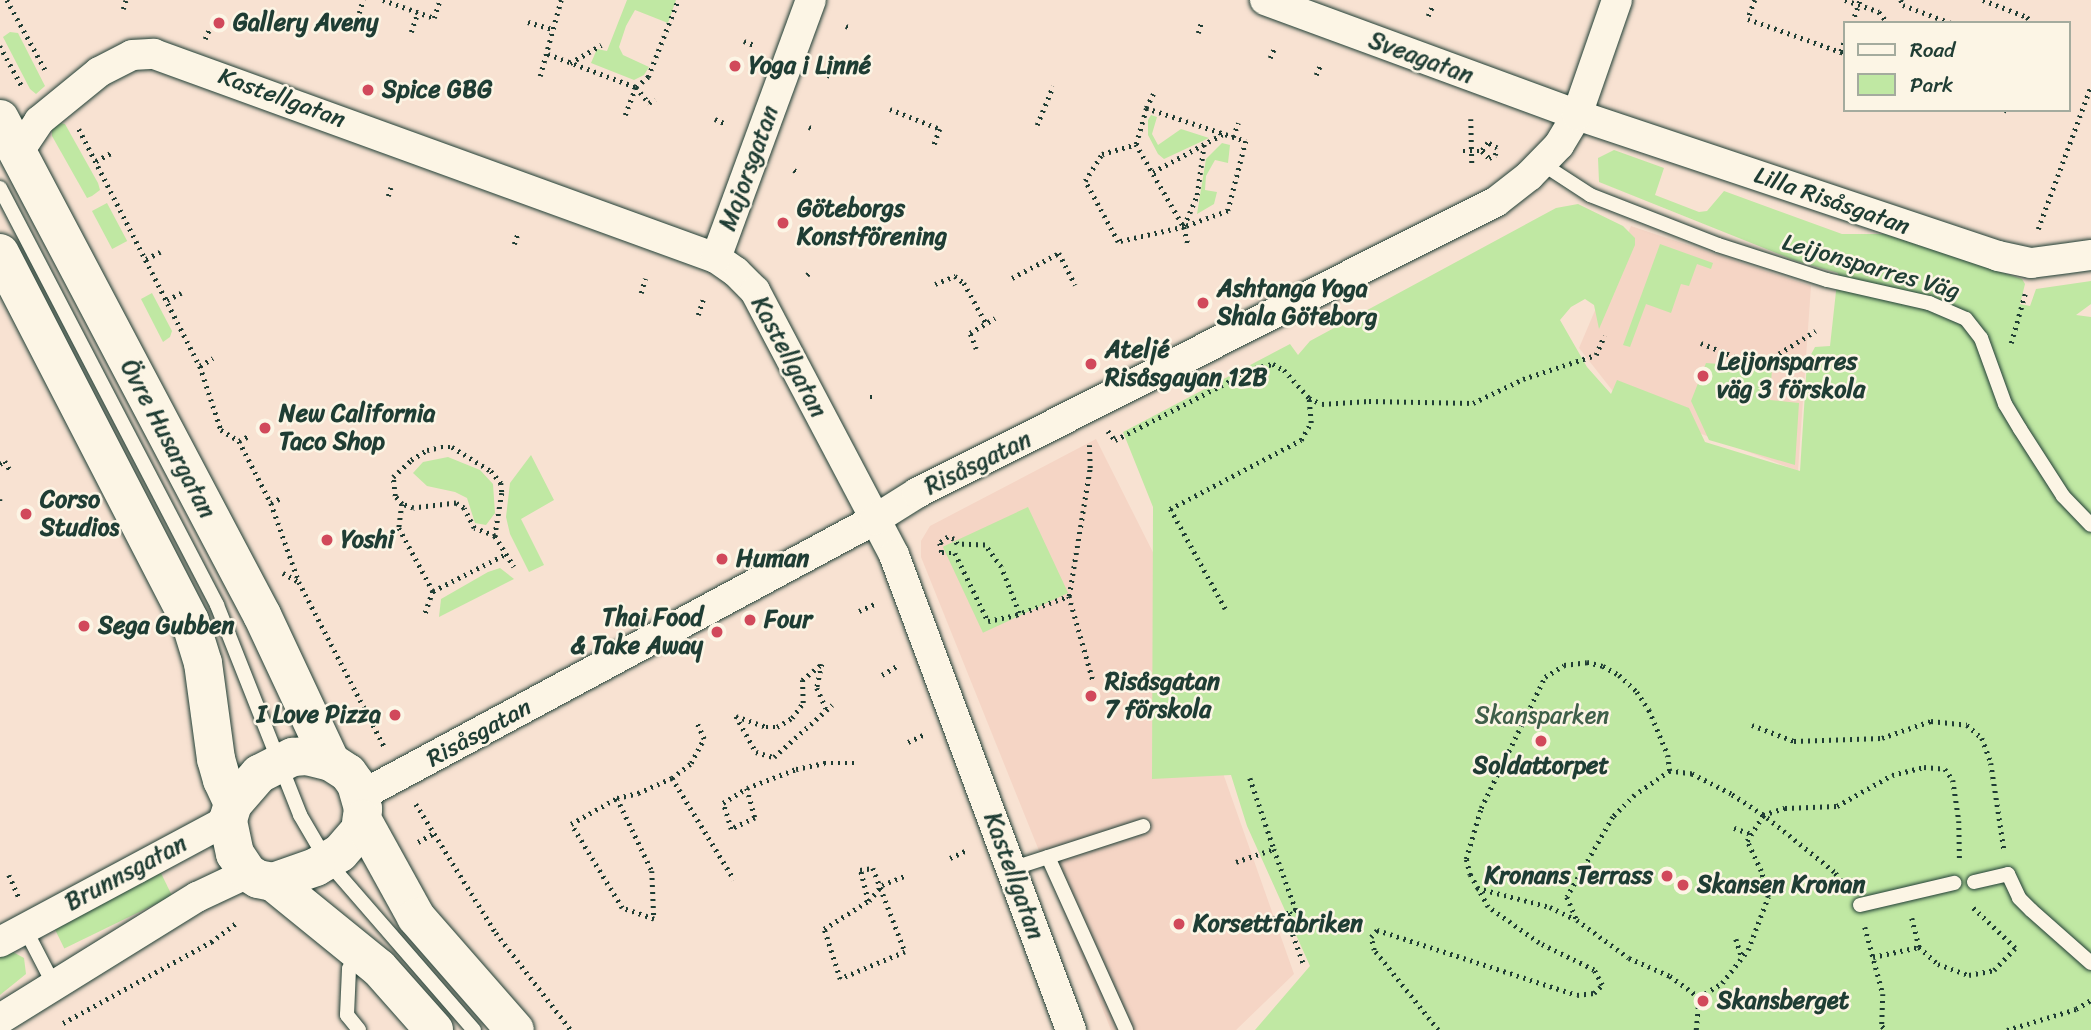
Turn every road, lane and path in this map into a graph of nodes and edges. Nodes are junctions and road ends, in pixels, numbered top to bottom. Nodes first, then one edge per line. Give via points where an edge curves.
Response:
1 (7, 0) edge
2 (126, 0) edge
3 (363, 0) edge
4 (383, 0) edge
5 (440, 0) edge
6 (561, 0) edge
7 (678, 0) edge
8 (811, 0) edge
9 (1265, 0) edge
10 (1617, 0) edge
11 (1755, 0) edge
12 (1845, 0) edge
13 (1901, 0) edge
14 (1983, 0) edge
15 (1859, 2) edge
16 (1432, 7) dead end
17 (123, 9) dead end
18 (418, 12) junction
19 (359, 13) dead end
20 (1428, 16) dead end
21 (1853, 21) edge
22 (1886, 21) edge
23 (1946, 21) edge
24 (2031, 21) edge
25 (528, 22) dead end
26 (1201, 23) dead end
27 (552, 29) junction
28 (411, 32) dead end
29 (1198, 33) dead end
30 (744, 41) dead end
31 (601, 45) dead end
32 (754, 45) dead end
33 (1274, 49) dead end
34 (1842, 52) edge
35 (548, 54) junction
36 (1270, 58) dead end
37 (570, 63) junction
38 (1320, 65) dead end
39 (1316, 75) dead end
40 (540, 76) dead end
41 (1053, 86) dead end
42 (2091, 86) edge
43 (636, 87) junction
44 (1153, 94) dead end
45 (655, 99) dead end
46 (63, 101) junction
47 (1146, 108) junction
48 (890, 109) dead end
49 (625, 115) dead end
50 (1577, 116) junction
51 (0, 119) edge
52 (715, 119) dead end
53 (1471, 119) dead end
54 (724, 123) dead end
55 (1238, 123) dead end
56 (1037, 125) dead end
57 (1223, 134) junction
58 (1233, 137) junction
59 (1136, 144) junction
60 (1204, 144) junction
61 (933, 148) dead end
62 (1472, 150) junction
63 (1463, 151) dead end
64 (1482, 151) dead end
65 (111, 153) dead end
66 (17, 154) junction
67 (96, 161) junction
68 (1541, 163) junction
69 (1472, 164) dead end
70 (1153, 172) junction
71 (391, 187) dead end
72 (0, 188) edge
73 (388, 196) dead end
74 (1184, 227) junction
75 (518, 233) dead end
76 (2037, 239) dead end
77 (513, 244) dead end
78 (1188, 244) dead end
79 (160, 252) dead end
80 (0, 253) edge
81 (2091, 255) edge
82 (716, 258) junction
83 (146, 259) junction
84 (1012, 278) dead end
85 (645, 279) dead end
86 (935, 284) dead end
87 (1075, 285) dead end
88 (2026, 291) dead end
89 (181, 293) dead end
90 (641, 293) dead end
91 (167, 300) junction
92 (703, 300) dead end
93 (698, 315) dead end
94 (995, 318) dead end
95 (986, 323) junction
96 (1815, 331) dead end
97 (1604, 337) dead end
98 (1701, 343) dead end
99 (976, 349) dead end
100 (2009, 349) dead end
101 (213, 358) dead end
102 (200, 366) junction
103 (1309, 398) junction
104 (1095, 406) junction
105 (251, 435) dead end
106 (1089, 435) dead end
107 (239, 441) junction
108 (0, 464) edge
109 (10, 470) dead end
110 (283, 497) dead end
111 (271, 503) junction
112 (402, 504) junction
113 (874, 520) junction
114 (2091, 525) edge
115 (495, 537) junction
116 (506, 554) junction
117 (514, 567) dead end
118 (433, 592) junction
119 (1069, 596) junction
120 (875, 604) dead end
121 (1225, 609) dead end
122 (859, 611) dead end
123 (425, 614) dead end
124 (1019, 614) junction
125 (897, 666) dead end
126 (882, 675) dead end
127 (1093, 680) dead end
128 (832, 705) dead end
129 (826, 708) junction
130 (697, 723) dead end
131 (1752, 724) dead end
132 (923, 735) dead end
133 (908, 742) dead end
134 (331, 762) junction
135 (278, 763) junction
136 (859, 763) dead end
137 (1670, 771) junction
138 (400, 776) junction
139 (672, 778) junction
140 (1250, 778) dead end
141 (747, 788) junction
142 (617, 798) junction
143 (362, 807) junction
144 (231, 812) junction
145 (1763, 815) junction
146 (1143, 826) dead end
147 (1734, 828) dead end
148 (1751, 834) junction
149 (1274, 849) junction
150 (965, 851) dead end
151 (1048, 857) junction
152 (950, 858) dead end
153 (327, 861) junction
154 (1236, 862) dead end
155 (1960, 865) dead end
156 (1011, 869) junction
157 (2008, 874) junction
158 (9, 876) dead end
159 (904, 876) dead end
160 (260, 877) junction
161 (734, 879) dead end
162 (1974, 882) dead end
163 (1954, 883) dead end
164 (882, 885) junction
165 (1476, 888) junction
166 (868, 901) junction
167 (1860, 905) junction
168 (1971, 906) dead end
169 (1290, 912) junction
170 (1577, 920) junction
171 (238, 922) dead end
172 (1260, 923) dead end
173 (16, 925) edge
174 (1736, 939) dead end
175 (359, 950) junction
176 (1742, 957) junction
177 (1873, 957) junction
178 (2091, 963) edge
179 (1304, 965) dead end
180 (53, 983) junction
181 (1699, 997) junction
182 (2091, 1000) edge
183 (0, 1019) edge
184 (62, 1024) dead end
185 (359, 1030) edge
186 (434, 1030) edge
187 (474, 1030) edge
188 (515, 1030) edge
189 (572, 1030) edge
190 (1071, 1030) edge
191 (1126, 1030) edge
192 (1438, 1030) edge
193 (1696, 1030) edge
194 (1885, 1030) edge
195 (2007, 1030) edge

1 - 46 path
2 - 17 path
3 - 19 path
4 - 18 path
5 - 18 path via 434,18
6 - 27 path
7 - 43 path via 651,75
8 - 82 street, Majorsgatan
9 - 50 street, Sveagatan
10 - 50 street, Risåsgatan
11 - 34 path via 1748,19
12 - 15 path
13 - 23 path via 1903,5
14 - 24 path
15 - 21 path
15 - 22 path
16 - 20 path
18 - 28 path
25 - 27 path
26 - 29 path
27 - 35 path
30 - 32 path
31 - 37 path
33 - 36 path
35 - 37 path
35 - 40 path
37 - 43 path
38 - 39 path
41 - 56 path
42 - 76 path
43 - 45 path via 649,103
43 - 49 path
44 - 47 path
46 - 66 street, Kastellgatan via 39,121
46 - 67 path
46 - 82 street, Kastellgatan via 99,72 132,55 154,54
47 - 57 path
47 - 59 path
48 - 61 path via 940,129
50 - 68 street, Risåsgatan
50 - 81 street, Lilla Risåsgatan via 1998,256 2031,263
51 - 66 main road, Övre Husargatan
52 - 54 path
53 - 62 path
55 - 58 path
57 - 58 path
57 - 60 path
58 - 74 path via 1246,141 1228,211
59 - 70 path
59 - 74 path via 1102,154 1085,181 1118,242
60 - 70 path
60 - 74 path via 1197,195
62 - 63 path
62 - 64 path
62 - 69 path
65 - 67 path
66 - 134 main road, Övre Husargatan via 262,615
67 - 83 path
68 - 104 street, Risåsgatan via 1497,201 1465,220
68 - 114 lane, Leijonsparres Väg via 1590,195 1718,245 1827,280 1928,303 1966,319 1981,338 2005,404 2033,451 2063,496
70 - 74 path
71 - 73 path
72 - 135 lane via 217,605
74 - 78 path
75 - 77 path
79 - 83 path
80 - 144 main road via 190,621 203,663 219,769
82 - 113 street, Kastellgatan via 755,291
83 - 91 path
84 - 87 path via 1059,253
85 - 90 path
86 - 95 path via 955,276 964,283
88 - 100 path
89 - 91 path
91 - 102 path
92 - 93 path
94 - 95 path
95 - 99 path via 970,333
96 - 98 path via 1767,361 1750,363
97 - 103 path via 1596,355 1523,379 1473,403 1322,404
101 - 102 path
102 - 107 path via 221,430
103 - 104 path via 1284,370 1268,365 1115,440
103 - 121 path via 1311,423 1301,440 1170,509
104 - 113 street, Risåsgatan via 917,493
105 - 107 path
106 - 119 path via 1090,468
107 - 111 path
108 - 109 path via 5,461
110 - 111 path
111 - 138 path via 299,582
112 - 115 path via 413,508 456,503 464,508 474,528
112 - 115 path via 392,489 399,469 427,450 452,447 498,477 502,503
112 - 118 path via 399,528
113 - 138 street, Risåsgatan
113 - 156 street, Kastellgatan via 894,555
115 - 116 path
116 - 117 path
116 - 118 path
118 - 123 path
119 - 124 path
119 - 127 path
120 - 122 path
124 - 124 path via 1001,567 985,545 957,544 951,537 942,540 940,550 955,554 988,621
125 - 126 path
128 - 129 path
129 - 129 path via 774,757 756,752 736,716 766,727 777,727 792,718 803,703 802,680 822,664 817,688
130 - 139 path via 704,739 691,763
131 - 157 path via 1794,741 1882,738 1931,721 1967,725 1982,738 1991,763
132 - 133 path
134 - 135 main road via 307,756
134 - 143 main road, Övre Husargatan via 348,773
135 - 144 main road via 248,784
135 - 153 lane via 300,815
136 - 141 path via 796,769
137 - 145 path via 1692,774
137 - 165 path via 1649,710 1629,683 1595,663 1572,663 1553,670 1535,692 1473,829 1466,859
137 - 170 path via 1613,817 1567,897
138 - 143 street, Risåsgatan
138 - 189 path via 496,933
139 - 142 path
139 - 161 path
140 - 149 path
141 - 141 path via 723,803 732,829 755,818
142 - 142 path via 571,824 622,908 654,919 653,871
143 - 153 main road via 352,841
143 - 188 main road, Övre Husargatan via 416,917
144 - 160 main road via 235,854
144 - 173 street, Brunnsgatan
145 - 148 path
145 - 155 path via 1785,808 1837,806 1892,775 1924,767 1945,769 1953,780
145 - 167 path via 1834,872
146 - 151 lane
147 - 148 path
148 - 176 path via 1747,841 1768,897
149 - 154 path
149 - 169 path via 1296,910
150 - 152 path
151 - 156 lane
151 - 191 lane
153 - 160 main road via 301,874
153 - 187 lane
156 - 190 street, Kastellgatan
157 - 162 lane
157 - 178 lane via 2031,911
158 - 173 path
159 - 164 path
160 - 175 main road
160 - 180 street via 204,893
163 - 167 lane
164 - 166 path
164 - 166 path via 873,869 860,870
164 - 166 path via 905,952 840,979 824,929
165 - 170 path via 1550,907
165 - 192 path via 1488,906 1539,943 1594,971 1602,985 1594,993 1577,995 1377,930 1371,937 1374,950
167 - 177 path
168 - 177 path via 2015,948 1994,970 1969,975 1953,972 1919,947
169 - 172 path
169 - 179 path via 1288,921
170 - 181 path via 1629,958 1670,976
171 - 184 path via 211,942
173 - 180 lane
174 - 176 path
175 - 185 lane via 349,969 348,1015
175 - 186 main road
176 - 181 path via 1722,983
177 - 194 path
180 - 183 street
181 - 193 path
182 - 195 path

